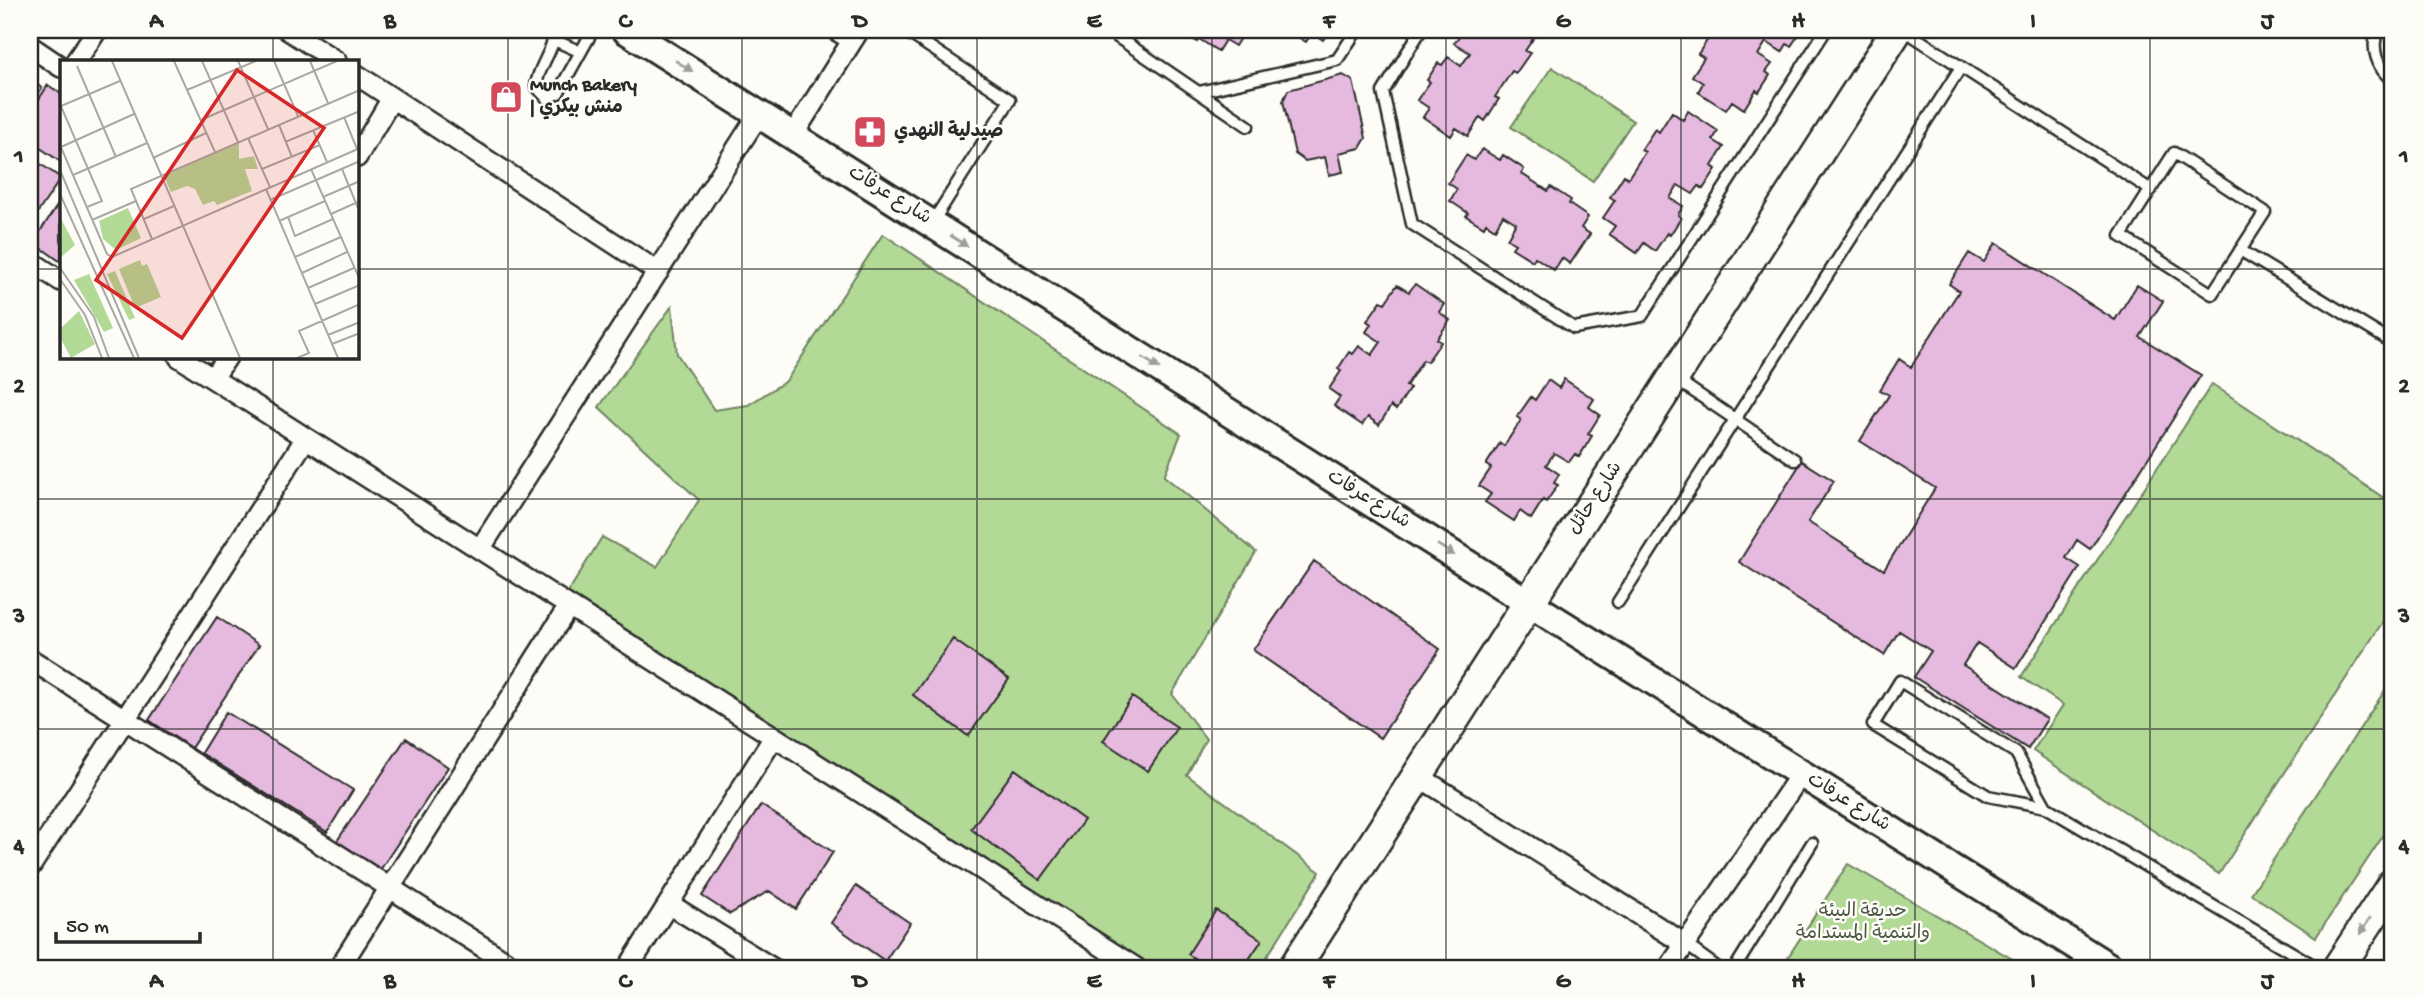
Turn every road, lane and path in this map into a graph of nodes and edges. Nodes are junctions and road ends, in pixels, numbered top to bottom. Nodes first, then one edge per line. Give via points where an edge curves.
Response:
1 (97, 30) edge
2 (288, 30) edge
3 (593, 30) edge
4 (626, 30) edge
5 (904, 30) edge
6 (1107, 30) edge
7 (1357, 30) edge
8 (1421, 30) edge
9 (1826, 30) edge
10 (2379, 30) edge
11 (849, 33) edge
12 (555, 35) edge
13 (1894, 35) edge
14 (30, 46) edge
15 (580, 52) junction
16 (77, 60) edge
17 (334, 60) edge
18 (60, 65) edge
19 (1961, 67) junction
20 (359, 76) edge
21 (2393, 80) edge
22 (1199, 92) junction
23 (392, 98) junction
24 (759, 114) junction
25 (1248, 126) dead end
26 (793, 135) junction
27 (359, 154) edge
28 (2151, 190) junction
29 (932, 224) junction
30 (2240, 250) junction
31 (33, 270) edge
32 (658, 272) junction
33 (60, 282) edge
34 (2393, 343) edge
35 (182, 359) edge
36 (226, 359) edge
37 (213, 378) junction
38 (1673, 378) junction
39 (1734, 419) junction
40 (306, 438) junction
41 (1795, 460) dead end
42 (480, 549) junction
43 (1618, 602) dead end
44 (1529, 603) junction
45 (569, 606) junction
46 (30, 659) edge
47 (125, 719) junction
48 (774, 737) junction
49 (1801, 774) junction
50 (1418, 776) junction
51 (2046, 807) junction
52 (1812, 844) dead end
53 (30, 867) edge
54 (2393, 884) edge
55 (390, 887) junction
56 (668, 904) junction
57 (1685, 944) junction
58 (339, 968) edge
59 (516, 968) edge
60 (628, 968) edge
61 (772, 968) edge
62 (1136, 968) edge
63 (1294, 968) edge
64 (1669, 968) edge
65 (1718, 968) edge
66 (1735, 968) edge
67 (2111, 968) edge
68 (2318, 968) edge
69 (2338, 968) edge

1 - 16 street
2 - 17 street
3 - 15 lane
4 -> 24 street, شارع عرفات
5 - 29 lane via 1010,100
6 - 22 lane
7 - 22 lane via 1336,60
8 - 9 lane via 1382,92 1412,224 1574,328 1642,316
10 - 21 lane via 2375,36 2377,61
11 - 26 street
12 - 15 lane
12 - 15 lane via 536,79 536,86 547,98 558,93
13 - 19 lane
13 - 38 main road, شارع حائل
14 - 18 street
19 - 28 lane
19 - 39 lane
20 - 23 street
22 - 25 lane
23 - 27 street
23 - 32 street
24 - 26 street, شارع عرفات
24 - 32 street
26 - 29 street, شارع عرفات
28 - 30 lane via 2174,153 2265,212
28 - 30 lane via 2121,236 2211,294
29 -> 44 street, شارع عرفات
30 - 34 lane
31 - 33 street
32 - 42 street
35 - 37 street
36 - 37 street
37 - 40 street
38 - 39 lane
38 - 44 main road, شارع حائل
39 - 41 lane
39 - 43 lane
40 - 42 street
40 - 47 street
42 - 45 street
44 - 49 street, شارع عرفات
44 - 50 main road, شارع حائل
45 - 48 street
45 - 55 street
46 - 47 street
47 - 53 street
47 - 55 street
48 - 56 street
48 - 62 street
49 - 57 street
49 - 67 street, شارع عرفات
50 - 57 street
50 - 63 main road, شارع حائل
51 - 51 lane via 1988,796 1873,725 1900,681 2016,753
51 - 68 lane
52 - 66 lane
54 -> 69 main road
55 - 58 street
55 - 59 street
56 - 60 street
56 - 61 street
57 - 64 street
57 - 65 lane

